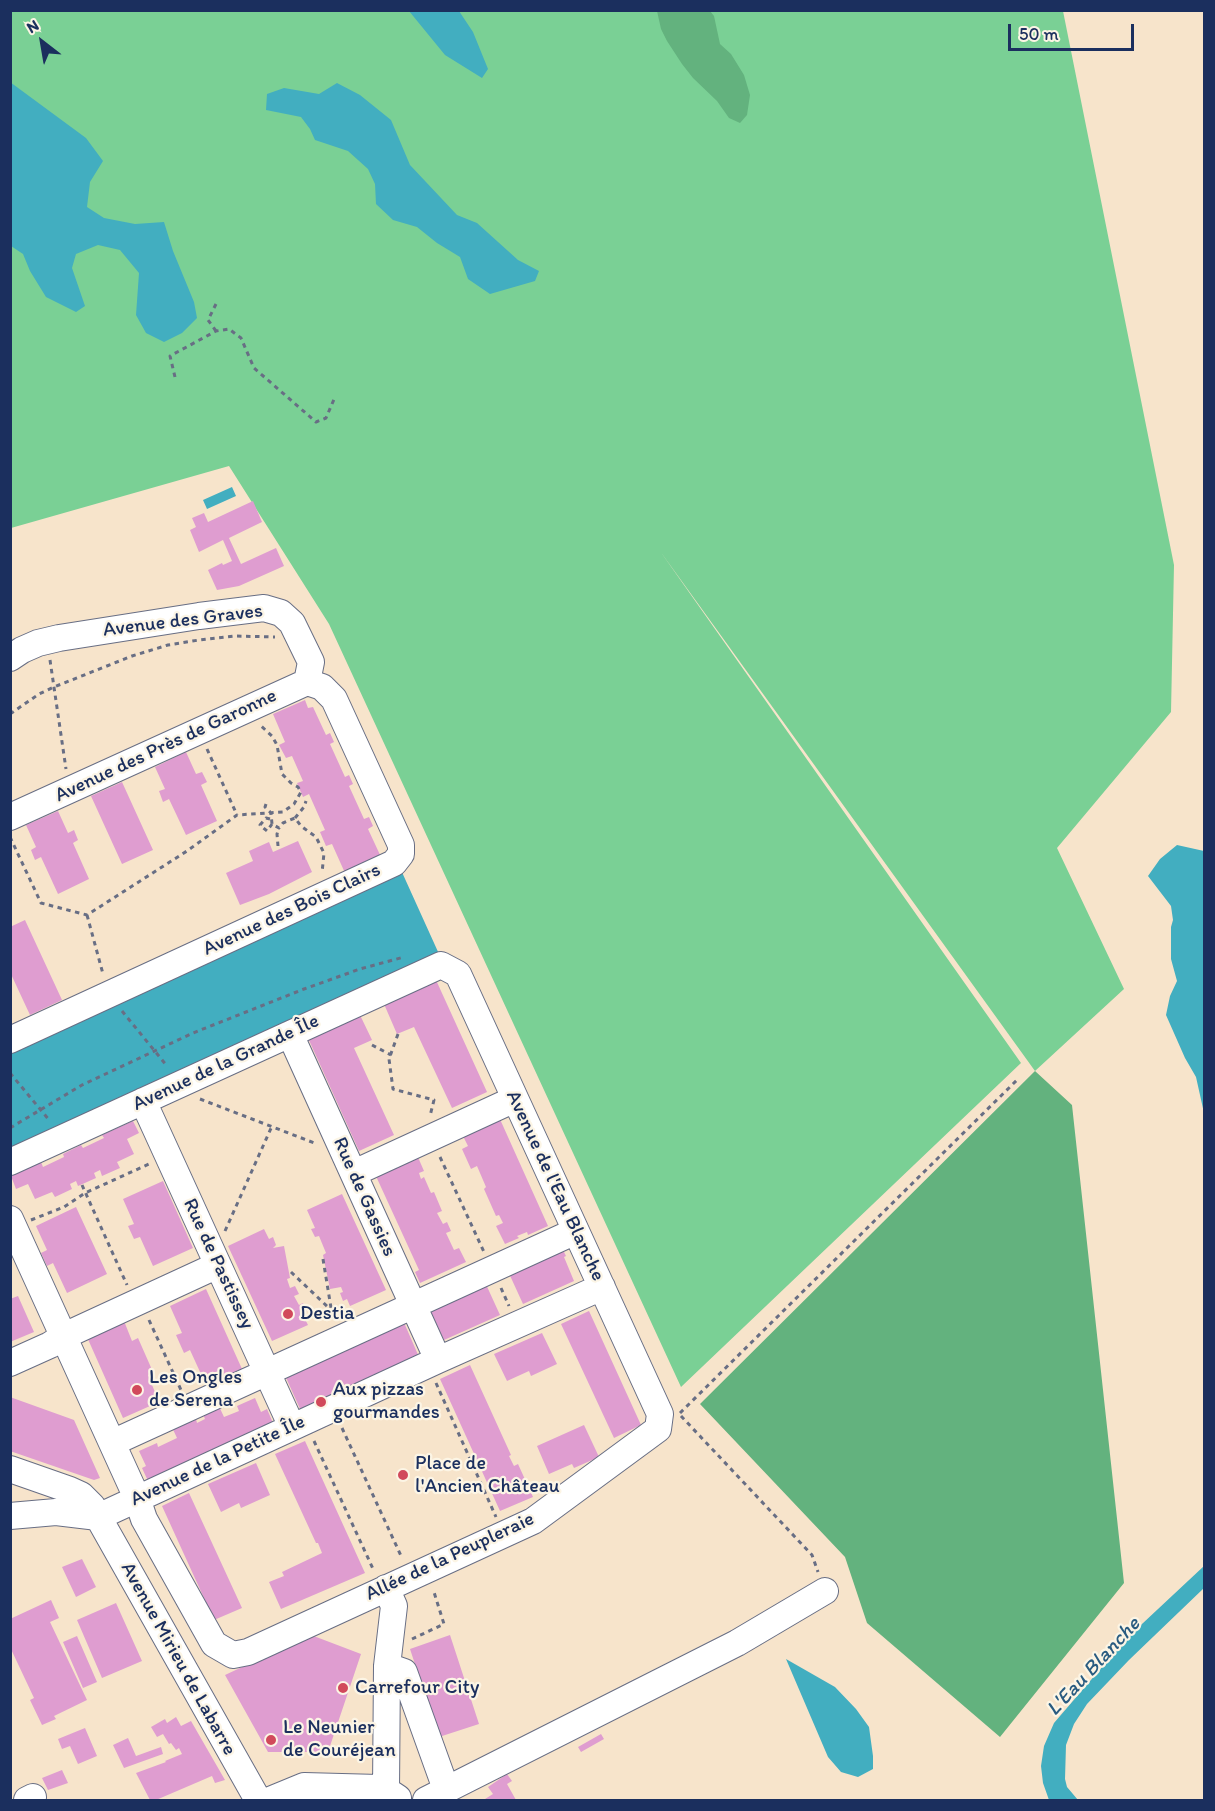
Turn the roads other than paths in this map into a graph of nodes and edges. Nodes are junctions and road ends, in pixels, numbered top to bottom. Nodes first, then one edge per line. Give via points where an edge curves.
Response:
1 (10, 658) edge
2 (315, 684) junction
3 (10, 817) edge
4 (441, 965) joint
5 (290, 1034) junction
6 (10, 1040) edge
7 (515, 1099) junction
8 (143, 1101) junction
9 (10, 1162) edge
10 (354, 1173) junction
11 (16, 1221) edge
12 (576, 1231) junction
13 (214, 1256) junction
14 (602, 1287) junction
15 (413, 1306) junction
16 (64, 1336) junction
17 (10, 1363) edge
18 (434, 1367) junction
19 (267, 1372) junction
20 (670, 1414) joint
21 (292, 1427) junction
22 (112, 1443) junction
23 (10, 1469) edge
24 (137, 1498) junction
25 (69, 1501) junction
26 (10, 1516) edge
27 (98, 1517) junction
28 (382, 1583) junction
29 (825, 1591) road end
30 (387, 1666) junction
31 (393, 1795) edge
32 (436, 1795) edge
33 (258, 1800) edge
34 (270, 1800) edge

1 - 2 street, Avenue des Graves via 46,641 264,608 281,613 292,623 311,662
2 - 3 street, Avenue des Près de Garonne
2 - 6 street, Avenue des Bois Clairs via 334,699 401,845 401,854 394,863
4 - 5 street, Avenue de la Grande Île
4 - 7 street, Avenue de l'Eau Blanche via 458,974
5 - 8 street, Avenue de la Grande Île
5 - 10 street, Rue de Gassies
7 - 10 street
7 - 12 street, Avenue de l'Eau Blanche
8 - 9 street, Avenue de la Grande Île
8 - 13 street, Rue de Pastissey
10 - 15 street, Rue de Gassies
11 - 16 street
12 - 14 street, Avenue de l'Eau Blanche
12 - 15 street
13 - 16 street
13 - 19 street, Rue de Pastissey
14 - 18 street, Avenue de la Petite Île
14 - 20 street, Avenue de l'Eau Blanche
15 - 18 street, Rue de Gassies
15 - 19 street
16 - 17 street
16 - 22 street
18 - 21 street, Avenue de la Petite Île
19 - 21 street, Rue de Pastissey
19 - 22 street
20 - 28 street, Allée de la Peupleraie via 643,1442 532,1521
21 - 24 street, Avenue de la Petite Île
22 - 24 street
23 - 25 street
24 - 27 street, Avenue de la Petite Île
24 - 28 street, Allée de la Peupleraie via 144,1519 214,1644 233,1655 248,1652
25 - 26 street
25 - 27 street
27 - 33 street, Avenue Mirieu de Labarre
28 - 30 street via 393,1606
29 - 32 street via 737,1643
30 - 31 street
30 - 32 street via 404,1672
31 - 34 street via 304,1786

